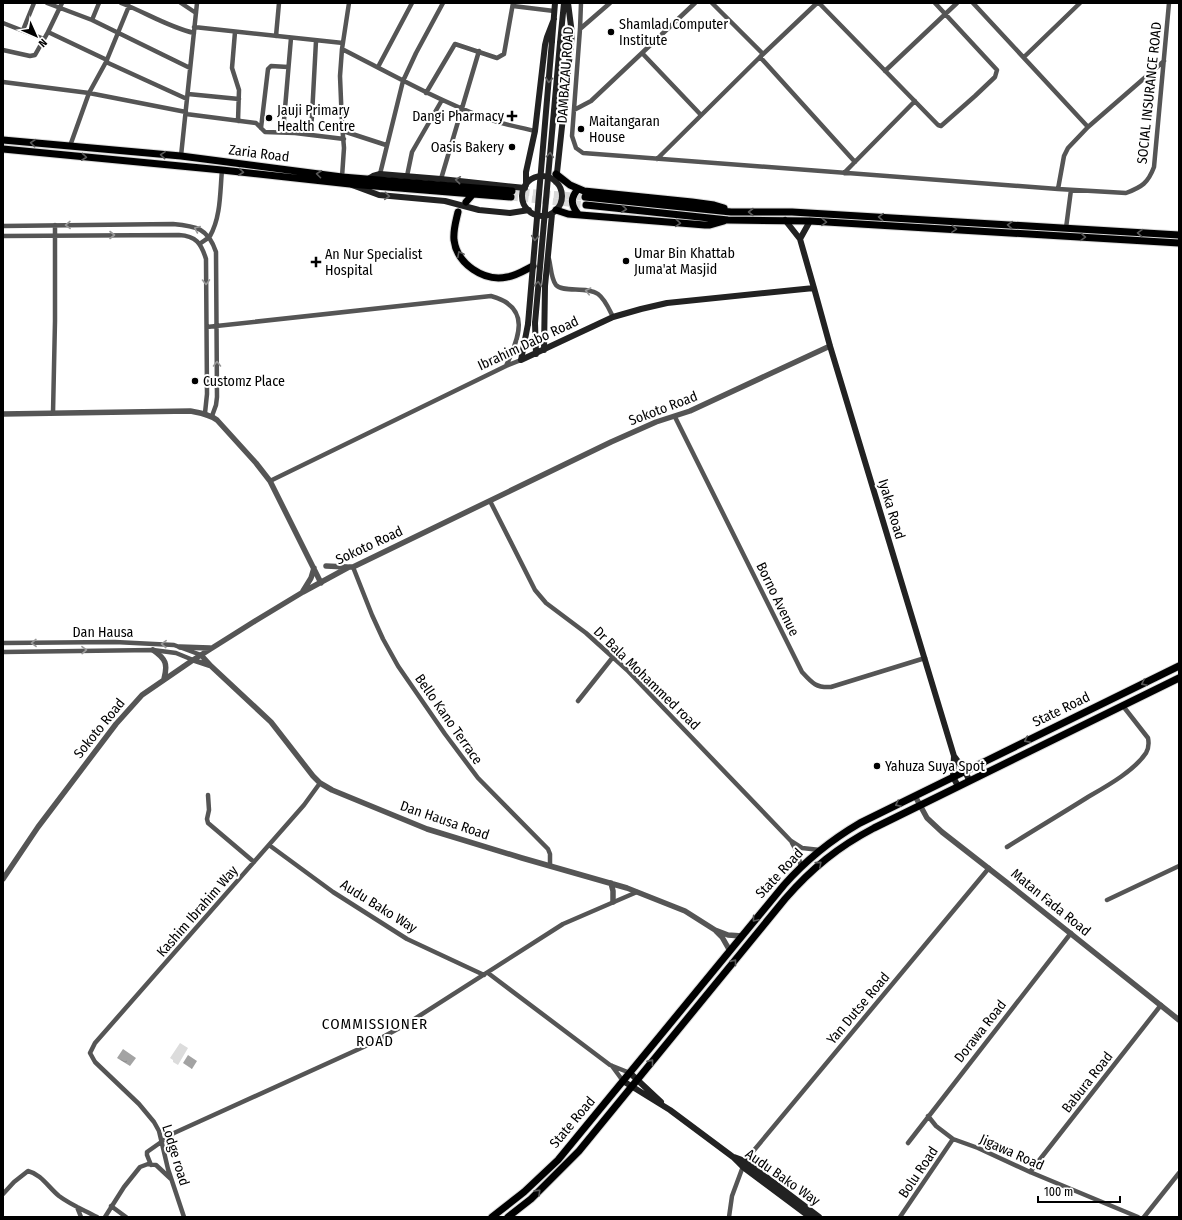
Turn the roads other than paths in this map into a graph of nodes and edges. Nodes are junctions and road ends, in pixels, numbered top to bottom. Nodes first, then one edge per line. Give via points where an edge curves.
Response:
1 (34, 3) edge
2 (47, 3) edge
3 (99, 3) edge
4 (121, 3) edge
5 (181, 3) edge
6 (197, 3) edge
7 (280, 3) edge
8 (354, 3) edge
9 (412, 3) edge
10 (443, 3) edge
11 (555, 3) edge
12 (564, 3) edge
13 (568, 3) edge
14 (581, 3) edge
15 (610, 3) edge
16 (695, 3) edge
17 (712, 3) edge
18 (818, 3) edge
19 (934, 3) edge
20 (956, 3) edge
21 (973, 3) edge
22 (1080, 3) edge
23 (1170, 3) edge
24 (349, 4) edge
25 (513, 4) edge
26 (61, 5) edge
27 (129, 6) junction
28 (554, 11) junction
29 (196, 14) junction
30 (945, 14) junction
31 (554, 19) junction
32 (92, 20) junction
33 (3, 23) edge
34 (194, 27) junction
35 (580, 29) junction
36 (23, 30) junction
37 (48, 32) junction
38 (235, 32) junction
39 (119, 33) junction
40 (194, 33) junction
41 (276, 36) junction
42 (291, 38) junction
43 (44, 39) junction
44 (316, 41) junction
45 (343, 46) junction
46 (3, 50) edge
47 (479, 51) junction
48 (642, 53) junction
49 (761, 56) junction
50 (1024, 57) junction
51 (106, 61) junction
52 (1164, 61) junction
53 (288, 67) junction
54 (378, 67) junction
55 (190, 68) junction
56 (885, 71) junction
57 (403, 81) junction
58 (3, 82) edge
59 (89, 93) junction
60 (426, 93) junction
61 (187, 96) junction
62 (239, 99) junction
63 (442, 100) junction
64 (915, 101) junction
65 (462, 108) junction
66 (574, 110) junction
67 (186, 113) junction
68 (701, 115) junction
69 (238, 121) junction
70 (1088, 127) junction
71 (261, 128) junction
72 (342, 131) junction
73 (535, 131) junction
74 (283, 132) junction
75 (311, 134) junction
76 (344, 139) junction
77 (3, 140) edge
78 (386, 145) junction
79 (70, 146) junction
80 (3, 149) edge
81 (181, 156) junction
82 (657, 159) junction
83 (856, 162) junction
84 (222, 170) junction
85 (844, 173) junction
86 (380, 174) junction
87 (407, 176) junction
88 (342, 177) junction
89 (441, 178) junction
90 (556, 178) junction
91 (368, 179) junction
92 (350, 184) junction
93 (525, 186) junction
94 (578, 189) junction
95 (1058, 190) junction
96 (1071, 190) junction
97 (473, 194) junction
98 (585, 197) tunnel mouth
99 (466, 202) dead end
100 (586, 205) tunnel mouth
101 (529, 210) junction
102 (458, 212) dead end
103 (554, 212) junction
104 (731, 212) junction
105 (578, 214) junction
106 (728, 220) junction
107 (785, 220) junction
108 (810, 221) junction
109 (54, 225) junction
110 (3, 226) edge
111 (1066, 228) junction
112 (3, 236) edge
113 (54, 236) junction
114 (1179, 236) edge
115 (209, 237) junction
116 (800, 239) junction
117 (200, 244) junction
118 (1179, 244) edge
119 (548, 255) junction
120 (533, 266) junction
121 (814, 288) junction
122 (613, 317) junction
123 (217, 326) junction
124 (207, 327) junction
125 (830, 346) junction
126 (544, 350) junction
127 (536, 354) junction
128 (520, 360) junction
129 (506, 366) junction
130 (53, 413) junction
131 (204, 413) junction
132 (3, 414) edge
133 (212, 416) junction
134 (674, 417) junction
135 (270, 481) junction
136 (490, 501) junction
137 (326, 566) dead end
138 (351, 567) junction
139 (314, 568) junction
140 (321, 583) junction
141 (303, 592) junction
142 (3, 643) edge
143 (180, 647) junction
144 (212, 648) junction
145 (153, 650) junction
146 (3, 652) edge
147 (201, 655) junction
148 (613, 657) junction
149 (925, 658) junction
150 (193, 660) junction
151 (211, 666) junction
152 (1179, 666) edge
153 (1179, 678) edge
154 (164, 679) junction
155 (578, 701) dead end
156 (1123, 706) junction
157 (954, 756) junction
158 (965, 771) junction
159 (953, 777) junction
160 (969, 780) junction
161 (320, 783) junction
162 (958, 786) junction
163 (208, 795) dead end
164 (915, 796) junction
165 (920, 806) junction
166 (791, 841) junction
167 (269, 845) junction
168 (1006, 847) dead end
169 (820, 850) junction
170 (254, 862) junction
171 (550, 866) junction
172 (1179, 866) edge
173 (801, 867) junction
174 (989, 868) junction
175 (3, 879) edge
176 (611, 883) junction
177 (637, 892) junction
178 (1107, 900) dead end
179 (613, 902) junction
180 (714, 930) junction
181 (1071, 933) junction
182 (742, 936) junction
183 (730, 951) junction
184 (486, 974) junction
185 (1161, 1005) junction
186 (1179, 1020) edge
187 (90, 1053) joint
188 (610, 1065) junction
189 (630, 1073) junction
190 (637, 1079) junction
191 (623, 1081) junction
192 (631, 1087) junction
193 (670, 1110) junction
194 (928, 1116) junction
195 (953, 1139) junction
196 (162, 1142) junction
197 (908, 1142) dead end
198 (744, 1164) junction
199 (151, 1165) junction
200 (1030, 1172) junction
201 (1179, 1173) edge
202 (172, 1180) junction
203 (3, 1194) edge
204 (111, 1206) junction
205 (76, 1207) junction
206 (81, 1217) edge
207 (97, 1217) edge
208 (105, 1217) edge
209 (126, 1217) edge
210 (184, 1217) edge
211 (492, 1217) edge
212 (508, 1217) edge
213 (729, 1217) edge
214 (810, 1217) edge
215 (819, 1217) edge
216 (900, 1217) edge
217 (1138, 1217) edge
218 (1144, 1217) edge

1 - 36 street
2 - 26 street
3 - 32 street
4 - 27 street
5 - 29 street
6 - 29 street
7 - 41 street
8 - 24 street
9 - 54 street
10 - 57 street
11 - 28 main road
127 -> 12 main road, bridge via 535,323
13 - 90 main road via 572,34
14 - 35 street, DAMBAZAU ROAD
15 - 35 street
16 - 48 street
17 - 49 street
18 - 49 street
18 - 56 street
19 - 30 street
20 - 30 street
21 - 50 street
22 - 50 street
23 - 52 street, SOCIAL INSURANCE ROAD
24 - 45 street
25 - 28 street
25 - 47 street via 504,54 497,58
26 - 32 street
26 - 37 street
27 - 39 street
27 - 40 street via 173,27
28 - 31 main road
29 - 34 street
30 - 56 street
30 - 64 street via 997,73 941,126
31 - 73 main road via 546,37
31 -> 120 main road, bridge
32 - 39 street
33 - 36 street
34 - 38 street
34 - 40 street
35 - 66 street, DAMBAZAU ROAD
36 - 43 street
37 - 43 street
37 - 51 street
38 - 41 street
38 - 62 street via 232,68
39 - 51 street
39 - 55 street
40 - 55 street
41 - 42 street
42 - 44 street
42 - 53 street
43 - 46 street via 33,56
44 - 45 street
44 - 75 street
45 - 54 street
45 - 72 street via 340,76
47 - 60 street via 454,44
47 - 65 street
48 - 66 street via 591,101
48 - 68 street
49 - 68 street
49 - 83 street
50 - 70 street
51 - 59 street
51 - 61 street
52 - 70 street
52 - 96 street, SOCIAL INSURANCE ROAD via 1154,167 1150,178 1136,190 1126,193
53 - 71 street via 271,66 268,69
53 - 74 street
54 - 57 street
55 - 61 street
56 - 64 street
57 - 60 street
57 - 78 street
58 - 59 street
59 - 67 street
59 - 79 street
60 - 63 street
61 - 62 street
61 - 67 street
62 - 69 street
63 - 65 street
63 - 87 street via 412,152
64 - 83 street
65 - 73 street via 486,119
65 - 89 street
66 - 82 street, DAMBAZAU ROAD via 572,136 576,148 584,153
67 - 69 street
67 - 81 street
68 - 82 street
69 - 71 street via 256,123
70 - 95 street via 1068,148 1064,156
71 - 74 street via 265,132
72 - 76 street
72 - 78 street
73 - 93 main road
74 - 75 street
75 - 76 street
76 - 88 street
79 -> 77 main road, Zaria Road
78 - 86 street
81 -> 79 main road, Zaria Road
80 -> 84 main road, Zaria Road
88 -> 81 main road, Zaria Road
82 - 85 street
83 - 85 street
84 -> 92 main road, Zaria Road
84 - 115 street via 218,210
85 - 95 street
86 - 87 main road
86 - 91 main road
87 - 89 main road
88 - 91 main road, Zaria Road
93 -> 89 main road
90 - 93 main road via 537,177
90 - 94 main road
90 - 103 main road via 562,196 561,204
91 - 97 main road, Zaria Road via 511,194
92 - 97 main road, Zaria Road
92 -> 101 main road via 379,196 445,201 479,210 516,213
93 - 101 main road via 523,197
94 - 104 main road via 601,194 714,205
94 - 105 main road via 572,200
95 - 96 street
96 - 111 street
97 - 99 main road
98 - 104 main road
100 -> 106 main road
101 - 103 main road via 542,216
120 -> 102 main road via 507,277 490,277 476,272 460,257 454,240
103 - 105 main road
103 - 119 main road
111 -> 104 main road via 792,212
105 -> 106 main road via 705,225
106 - 107 main road
107 - 108 main road
107 - 116 main road
108 - 116 main road
108 -> 118 main road
109 - 110 street
109 - 113 street
115 -> 109 street via 200,229 173,224
114 -> 111 main road
112 - 113 street
113 -> 117 street via 187,235
113 - 130 street
115 - 117 street
115 - 123 street via 216,252
116 - 121 main road, Iyaka Road
117 -> 124 street via 206,259
122 -> 119 street via 598,294 587,290 561,289 557,286
119 - 126 main road
120 - 128 main road, bridge via 528,324
121 - 122 main road, Ibrahim Dabo Road via 667,303
121 - 125 main road, Iyaka Road
122 - 126 main road, Ibrahim Dabo Road
123 - 124 street
123 - 129 street via 491,296 511,305 518,315 519,329
133 -> 123 street via 217,397
124 - 131 street via 207,394
125 - 134 street, Sokoto Road
125 - 149 main road, Iyaka Road
126 - 127 main road, Ibrahim Dabo Road
127 - 128 main road, Ibrahim Dabo Road
128 - 129 street, Ibrahim Dabo Road
129 - 135 street, Ibrahim Dabo Road
130 - 131 street
130 - 132 street
131 - 133 street
133 - 135 street
134 - 136 street, Sokoto Road via 611,442
134 - 149 street, Borno Avenue via 802,672 811,683 821,688 831,687
135 - 139 street
136 - 138 street, Sokoto Road
136 - 148 street, Dr Bala Mohammed road via 535,590 546,603
137 - 138 street
138 - 140 street, Sokoto Road
138 - 171 street, Bello Kano Terrace via 382,639 398,666 478,778 548,849
139 - 140 street
139 - 141 street
140 - 141 street, Sokoto Road
141 - 144 street, Sokoto Road
143 -> 142 street, Dan Hausa via 115,642
143 - 144 street
143 - 147 street, Dan Hausa
144 - 147 street, Sokoto Road
146 -> 145 street, Dan Hausa
145 - 150 street, Dan Hausa via 176,653
145 - 154 street via 166,664
147 - 150 street, Sokoto Road
147 - 151 street, Dan Hausa Road
148 - 155 street
148 - 166 street, Dr Bala Mohammed road
149 - 157 main road, Iyaka Road
150 - 151 street
150 - 154 street, Sokoto Road
151 - 161 street, Dan Hausa Road via 271,722
152 -> 158 main road, State Road
153 - 156 main road, State Road
154 - 175 street, Sokoto Road via 142,695 116,724 38,827
156 - 160 main road, State Road
156 - 168 street via 1148,738 1148,751 1125,773 1106,786
157 - 158 main road
157 - 159 main road, Iyaka Road
158 - 159 main road, State Road
158 - 160 main road
159 - 162 main road
159 - 164 main road, State Road
160 - 162 main road, State Road
161 - 167 street, Kashim Ibrahim Way
161 - 171 street, Dan Hausa Road via 427,829
162 - 165 main road, State Road
163 - 170 street via 208,823
164 - 165 street, Matan Fada Road
164 -> 169 main road, State Road via 846,831
165 - 174 street, Matan Fada Road via 933,824
190 -> 165 main road, State Road via 811,870 856,838
166 - 169 street via 802,848
166 - 173 street
167 - 170 street, Kashim Ibrahim Way
167 - 184 street, Audu Bako Way via 333,892 407,939
169 - 173 main road, State Road
170 - 187 street, Kashim Ibrahim Way via 95,1043
171 - 176 street, Dan Hausa Road
172 - 178 street
173 -> 182 main road, State Road
174 - 181 street, Matan Fada Road
174 - 198 street, Yan Dutse Road
176 - 177 street, Dan Hausa Road
176 - 179 street via 614,891
177 - 179 street
177 - 180 street, Dan Hausa Road via 685,911
179 - 184 street via 563,924
180 - 182 street, Dan Hausa Road
180 - 183 street, Dan Hausa Road via 722,937
181 - 185 street, Matan Fada Road
181 - 194 street, Dorawa Road
182 - 183 main road, State Road
183 - 189 main road, State Road
184 - 188 street, Audu Bako Way
184 - 196 street via 370,1044 174,1133
185 - 186 street, Matan Fada Road
185 - 200 street, Babura Road
187 - 196 street, Lodge road via 147,1113 159,1131
188 - 189 street
188 - 191 street
189 - 190 main road, Audu Bako Way
189 - 191 main road, State Road
190 - 192 main road, State Road
190 - 193 main road, Audu Bako Way
191 - 192 main road, Audu Bako Way
191 - 211 main road, State Road via 558,1160
192 - 193 main road, Audu Bako Way
212 -> 192 main road, State Road via 531,1199 571,1159
193 - 198 main road, Audu Bako Way
194 - 195 street, Jigawa Road
194 - 197 street, Dorawa Road
195 - 200 street, Jigawa Road
195 - 216 street, Bolu Road
196 - 199 street via 147,1152
196 - 202 street, Lodge road
198 - 213 street via 732,1196
198 - 214 main road, Audu Bako Way
198 - 215 main road, Audu Bako Way
199 - 202 street via 162,1169
199 - 204 street via 140,1167 135,1172
200 - 217 street, Jigawa Road
201 - 218 street
202 - 210 street, Lodge road
203 - 205 street via 28,1171 34,1172 59,1196
204 - 208 street
204 - 209 street
205 - 206 street
205 - 207 street

